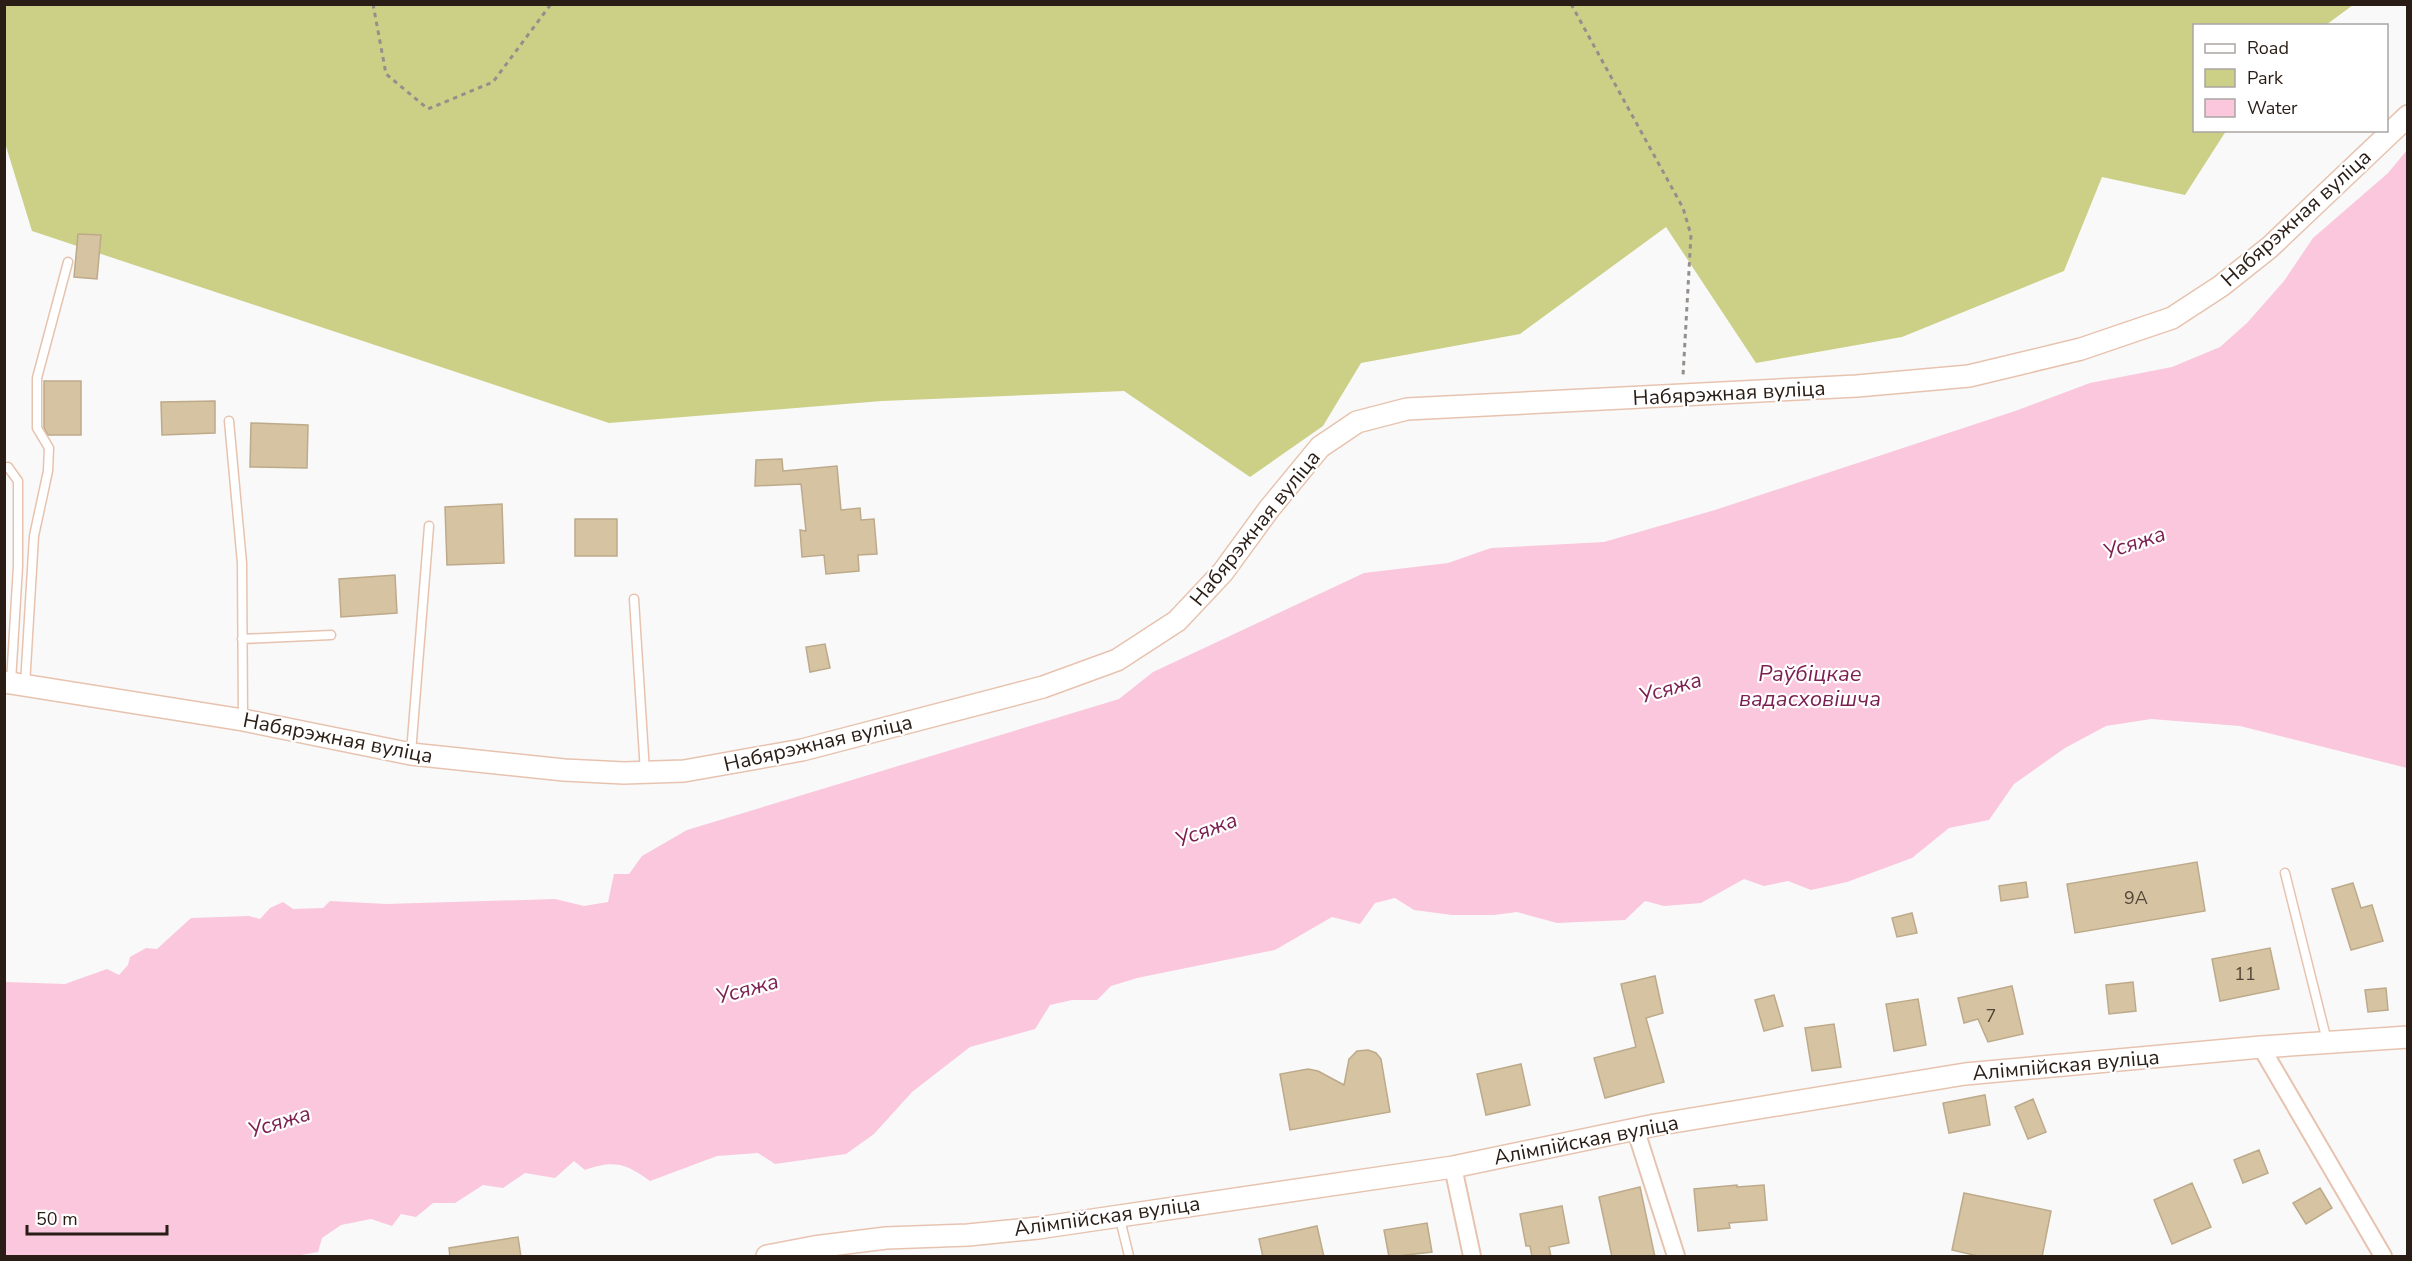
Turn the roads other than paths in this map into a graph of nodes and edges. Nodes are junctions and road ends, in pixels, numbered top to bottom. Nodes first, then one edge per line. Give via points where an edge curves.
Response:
1 (2408, 116) edge
2 (68, 262) dead end
3 (229, 421) dead end
4 (4, 468) edge
5 (429, 526) dead end
6 (634, 599) dead end
7 (331, 635) dead end
8 (242, 639) junction
9 (14, 684) edge
10 (243, 720) junction
11 (411, 754) junction
12 (645, 772) junction
13 (2285, 873) dead end
14 (2408, 1037) edge
15 (2327, 1041) junction
16 (2261, 1047) junction
17 (1635, 1128) junction
18 (1454, 1167) junction
19 (1119, 1215) junction
20 (767, 1257) edge
21 (1129, 1257) edge
22 (1472, 1257) edge
23 (1676, 1257) edge
24 (2383, 1257) edge

1 - 12 street, Набярэжная вуліца via 2270,247 2172,318 2081,349 1969,376 1857,386 1407,409 1357,422 1320,447 1223,572 1177,621 1116,660 1043,687 802,750 684,771
2 - 9 lane via 37,378 38,428 49,448 48,471 34,536
3 - 8 lane via 242,563
4 - 9 lane via 8,467 18,481
5 - 11 lane
6 - 12 lane
7 - 8 lane
8 - 10 lane
9 - 10 street, Набярэжная вуліца
10 - 11 street, Набярэжная вуліца
11 - 12 street, Набярэжная вуліца via 564,770
13 - 15 lane
14 - 15 street, Алімпійская вуліца
15 - 16 street, Алімпійская вуліца
16 - 17 street, Алімпійская вуліца via 1965,1074
16 - 24 street
17 - 18 street, Алімпійская вуліца
17 - 23 street
18 - 19 street, Алімпійская вуліца
18 - 22 street
19 - 20 street, Алімпійская вуліца via 980,1234 876,1239
19 - 21 lane

